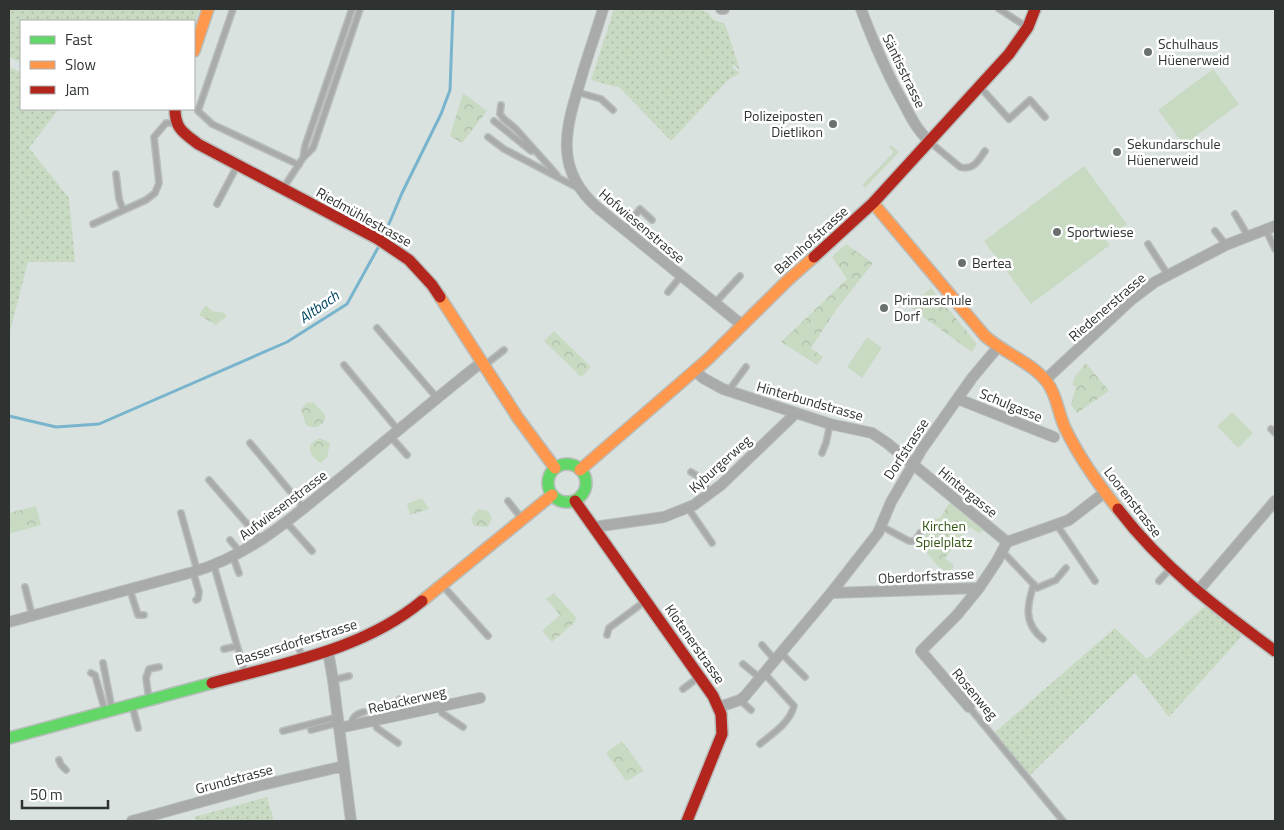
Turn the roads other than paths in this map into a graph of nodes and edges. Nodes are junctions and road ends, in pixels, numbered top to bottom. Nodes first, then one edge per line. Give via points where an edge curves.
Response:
1 (208, 9) edge
2 (233, 9) edge
3 (352, 9) edge
4 (360, 9) edge
5 (603, 9) edge
6 (861, 9) edge
7 (999, 9) edge
8 (1035, 9) edge
9 (1007, 11) edge
10 (1028, 27) junction
11 (195, 48) edge
12 (980, 87) junction
13 (576, 92) junction
14 (500, 105) dead end
15 (175, 110) edge
16 (613, 110) dead end
17 (1045, 117) dead end
18 (494, 121) dead end
19 (176, 123) junction
20 (488, 137) dead end
21 (929, 141) junction
22 (986, 151) dead end
23 (303, 158) junction
24 (541, 159) junction
25 (299, 165) junction
26 (237, 166) junction
27 (116, 174) dead end
28 (560, 179) junction
29 (282, 189) junction
30 (580, 190) junction
31 (873, 203) junction
32 (217, 204) dead end
33 (124, 210) junction
34 (1235, 214) dead end
35 (652, 220) dead end
36 (93, 224) dead end
37 (1271, 228) edge
38 (624, 230) junction
39 (1216, 231) dead end
40 (1248, 237) junction
41 (1148, 244) dead end
42 (1226, 245) junction
43 (1275, 249) edge
44 (1168, 274) junction
45 (681, 276) junction
46 (740, 276) dead end
47 (668, 292) dead end
48 (715, 303) junction
49 (742, 325) junction
50 (377, 328) dead end
51 (998, 347) junction
52 (504, 350) dead end
53 (484, 364) junction
54 (344, 365) dead end
55 (746, 367) dead end
56 (695, 371) junction
57 (1045, 380) junction
58 (731, 392) junction
59 (438, 398) junction
60 (958, 399) junction
61 (796, 413) junction
62 (830, 424) junction
63 (395, 434) junction
64 (1054, 437) dead end
65 (250, 443) dead end
66 (822, 453) dead end
67 (408, 455) dead end
68 (912, 464) junction
69 (556, 468) junction
70 (580, 470) junction
71 (691, 472) dead end
72 (209, 480) dead end
73 (710, 493) junction
74 (1104, 493) junction
75 (552, 495) junction
76 (508, 501) dead end
77 (575, 501) junction
78 (1275, 501) edge
79 (304, 508) junction
80 (688, 508) junction
81 (181, 513) dead end
82 (522, 519) junction
83 (287, 523) junction
84 (1057, 524) junction
85 (882, 526) junction
86 (594, 527) junction
87 (920, 532) dead end
88 (230, 540) dead end
89 (262, 541) junction
90 (712, 544) dead end
91 (1005, 546) junction
92 (312, 551) dead end
93 (237, 555) junction
94 (214, 566) junction
95 (1066, 568) dead end
96 (1171, 569) junction
97 (195, 572) junction
98 (239, 572) dead end
99 (1095, 581) dead end
100 (1159, 581) dead end
101 (1034, 584) junction
102 (442, 586) junction
103 (25, 587) dead end
104 (980, 588) junction
105 (130, 589) junction
106 (1197, 592) junction
107 (831, 593) junction
108 (196, 600) dead end
109 (647, 600) junction
110 (144, 615) dead end
111 (32, 616) junction
112 (9, 622) edge
113 (606, 635) dead end
114 (488, 636) dead end
115 (1043, 639) dead end
116 (298, 645) dead end
117 (762, 645) dead end
118 (237, 646) junction
119 (224, 649) dead end
120 (328, 651) junction
121 (1275, 651) edge
122 (778, 656) junction
123 (302, 658) junction
124 (103, 663) dead end
125 (743, 664) dead end
126 (159, 667) dead end
127 (91, 673) dead end
128 (246, 673) junction
129 (348, 676) dead end
130 (762, 676) junction
131 (700, 677) junction
132 (805, 677) dead end
133 (333, 680) junction
134 (683, 689) dead end
135 (480, 698) dead end
136 (400, 699) dead end
137 (149, 700) junction
138 (740, 700) junction
139 (980, 700) dead end
140 (132, 704) junction
141 (439, 706) junction
142 (719, 707) junction
143 (969, 707) junction
144 (751, 710) dead end
145 (109, 711) junction
146 (364, 712) dead end
147 (404, 714) junction
148 (374, 722) junction
149 (338, 723) junction
150 (351, 726) junction
151 (463, 727) dead end
152 (138, 728) dead end
153 (311, 730) dead end
154 (283, 731) dead end
155 (9, 738) edge
156 (398, 742) dead end
157 (760, 744) dead end
158 (59, 760) dead end
159 (344, 766) junction
160 (66, 770) dead end
161 (132, 821) edge
162 (351, 821) edge
163 (689, 821) edge
164 (1063, 821) edge

1 - 11 street
2 - 25 lane via 198,111 212,124
3 - 23 lane
4 - 23 lane via 313,148
5 - 13 street, Hofwiesenstrasse
6 - 21 street, Säntisstrasse via 885,70 921,134
7 - 9 lane
8 - 10 street, Bahnhofstrasse
9 - 10 lane
10 - 12 street, Bahnhofstrasse
12 - 17 lane via 1009,119 1030,100
12 - 21 street, Bahnhofstrasse
13 - 16 lane via 601,98
13 - 30 street, Hofwiesenstrasse via 566,146 572,174
14 - 24 lane via 500,114
15 - 19 street
18 - 24 lane
19 - 26 street, Riedmühlestrasse via 190,138
19 - 33 lane via 166,123 154,137 160,183 155,194
20 - 28 lane
21 - 22 lane via 965,169 975,165
21 - 31 street, Bahnhofstrasse
23 - 25 lane
24 - 28 lane
25 - 29 lane
26 - 29 street, Riedmühlestrasse
26 - 32 lane
27 - 33 lane
28 - 30 lane
29 - 53 street, Riedmühlestrasse via 378,239 414,265 448,308
30 - 38 street, Hofwiesenstrasse
31 - 49 street, Bahnhofstrasse
31 - 51 street via 979,329
33 - 36 lane
34 - 40 lane
35 - 38 lane via 640,209
37 - 40 street, Riedenerstrasse
37 - 43 lane
38 - 45 street, Hofwiesenstrasse
39 - 42 lane
40 - 42 street, Riedenerstrasse
41 - 44 lane
42 - 44 street, Riedenerstrasse
44 - 57 street, Riedenerstrasse via 1131,300
45 - 47 lane
45 - 48 street, Hofwiesenstrasse
46 - 48 lane
48 - 49 street, Hofwiesenstrasse
49 - 56 street, Bahnhofstrasse
50 - 59 lane
51 - 57 street, Loorenstrasse
51 - 60 street, Dorfstrasse
52 - 53 lane
53 - 59 street, Aufwiesenstrasse
53 - 69 street, Riedmühlestrasse via 521,423
54 - 63 lane
55 - 58 lane
56 - 58 street, Hinterbundstrasse
56 - 70 street, Bahnhofstrasse
57 - 74 street, Loorenstrasse via 1071,439
58 - 61 street, Hinterbundstrasse
59 - 63 street, Aufwiesenstrasse
60 - 64 street, Schulgasse
60 - 68 street, Dorfstrasse
61 - 62 street, Hinterbundstrasse
61 - 73 street, Kyburgerweg
62 - 66 lane
62 - 68 street, Hinterbundstrasse via 872,433
63 - 67 lane
63 - 79 street, Aufwiesenstrasse
65 - 79 lane
68 - 85 street, Dorfstrasse
68 - 91 street, Hintergasse
69 - 70 street via 566,464
69 - 75 street via 551,472 548,484
70 - 77 street via 586,481
71 - 73 lane via 699,477
72 - 89 lane
73 - 80 street, Kyburgerweg
74 - 84 street via 1074,517
74 - 96 street, Loorenstrasse via 1133,530
75 - 77 street via 562,502
75 - 82 street, Bassersdorferstrasse
76 - 82 lane
77 - 86 street, Klotenerstrasse
78 - 106 street
79 - 83 street, Aufwiesenstrasse
80 - 86 street, Kyburgerweg via 656,518
80 - 90 lane
81 - 97 lane
82 - 102 street, Bassersdorferstrasse
83 - 89 street, Aufwiesenstrasse
83 - 92 lane
84 - 91 street
84 - 99 lane
85 - 87 lane via 909,541 915,541
85 - 107 street, Dorfstrasse
86 - 109 street, Klotenerstrasse
88 - 93 lane
89 - 93 street, Aufwiesenstrasse
91 - 101 lane
91 - 104 street, Oberdorfstrasse
93 - 94 street, Aufwiesenstrasse
93 - 98 lane
94 - 97 street, Aufwiesenstrasse
94 - 118 lane
95 - 101 lane via 1056,580 1037,588
96 - 100 lane
96 - 106 street, Loorenstrasse
97 - 105 street, Aufwiesenstrasse
97 - 108 lane via 199,592
101 - 115 lane via 1027,605 1030,622 1036,634
102 - 114 lane
102 - 120 street, Bassersdorferstrasse via 385,627
103 - 111 lane
104 - 107 street, Oberdorfstrasse
104 - 143 street, Rosenweg via 921,651
105 - 110 lane via 138,615
105 - 111 street, Aufwiesenstrasse
106 - 121 street, Loorenstrasse
107 - 122 street, Dorfstrasse
109 - 113 lane via 609,628
109 - 131 street, Klotenerstrasse
111 - 112 street, Aufwiesenstrasse
116 - 123 lane
117 - 122 lane
118 - 119 lane
118 - 128 lane
120 - 123 street, Bassersdorferstrasse
120 - 133 street
122 - 130 street, Dorfstrasse
122 - 132 lane
123 - 128 street, Bassersdorferstrasse
124 - 145 lane
125 - 130 lane
126 - 137 lane via 149,669 146,678
127 - 145 lane via 95,675
128 - 137 street, Bassersdorferstrasse
129 - 133 lane
130 - 138 street, Dorfstrasse
130 - 157 lane via 794,706 783,725
131 - 134 lane
131 - 142 street, Klotenerstrasse
133 - 149 street
135 - 141 street, Rebackerweg
136 - 147 lane
137 - 140 street, Bassersdorferstrasse
138 - 142 street, Dorfstrasse
138 - 144 lane
139 - 143 lane
140 - 145 street, Bassersdorferstrasse
140 - 152 lane
141 - 147 street, Rebackerweg
141 - 151 lane via 442,713
142 - 163 street, Klotenerstrasse via 722,721 720,738 696,795
143 - 164 lane, Rosenweg
145 - 155 street, Bassersdorferstrasse
146 - 150 lane via 352,719
147 - 148 street, Rebackerweg
148 - 150 street, Rebackerweg
148 - 156 lane via 377,728
149 - 150 street, Rebackerweg
149 - 153 lane
149 - 154 lane
149 - 159 street
158 - 160 lane
159 - 161 street, Grundstrasse
159 - 162 street

